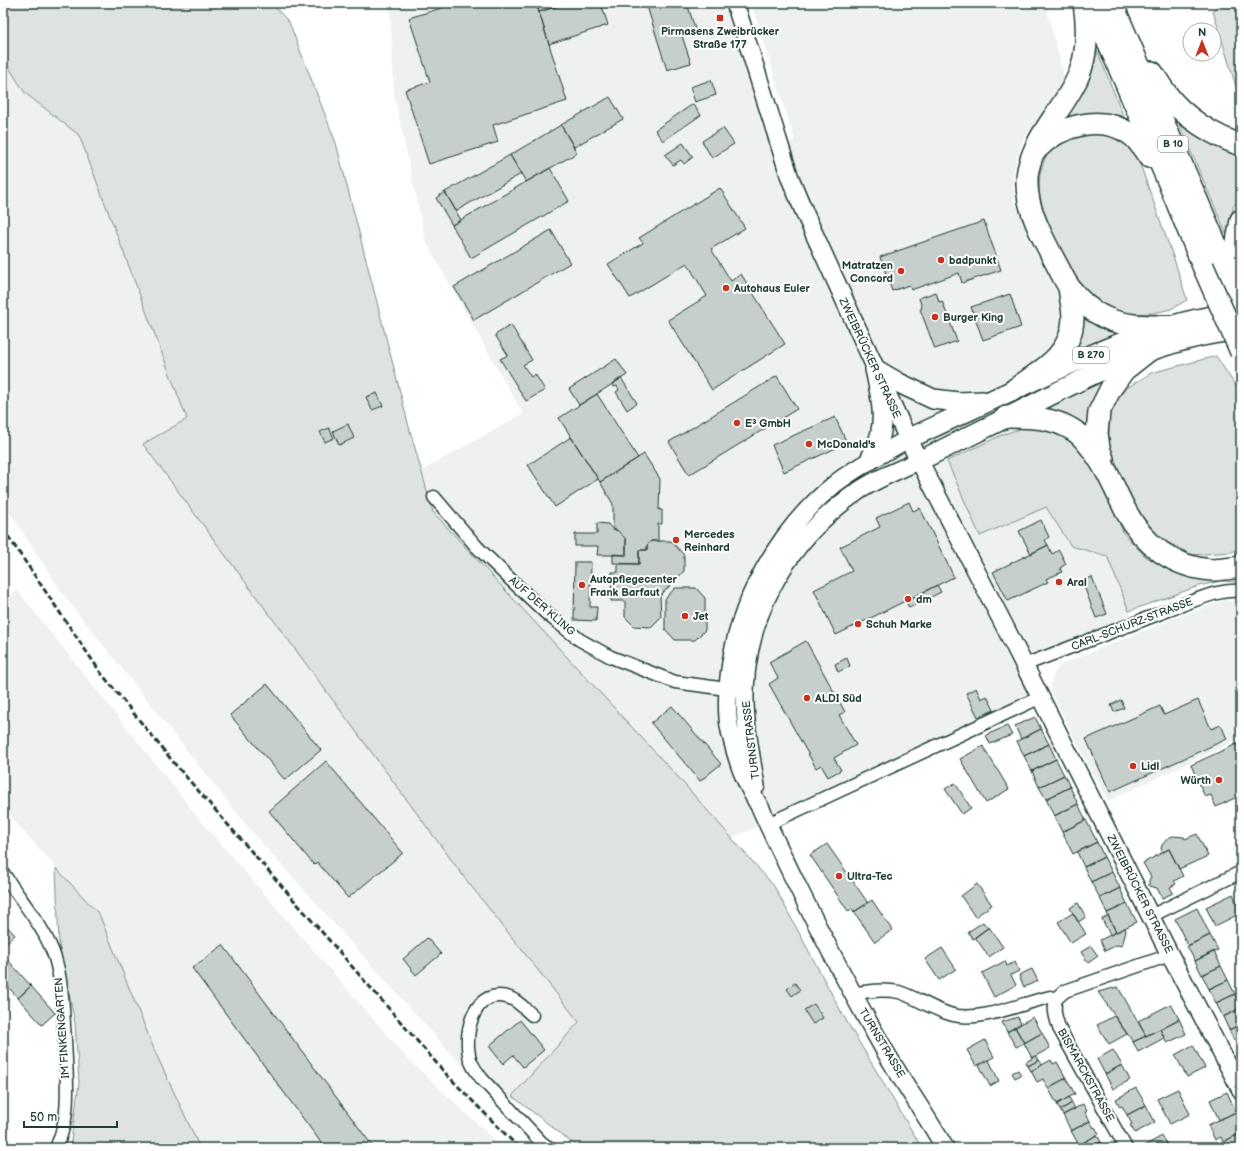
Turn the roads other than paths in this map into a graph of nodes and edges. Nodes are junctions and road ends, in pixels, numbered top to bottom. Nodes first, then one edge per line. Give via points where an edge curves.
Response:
1 (735, 3) edge
2 (1084, 3) edge
3 (1091, 3) edge
4 (1112, 3) edge
5 (1121, 24) junction
6 (1241, 145) edge
7 (1034, 152) junction
8 (1168, 182) junction
9 (1241, 220) edge
10 (1231, 263) junction
11 (1069, 287) junction
12 (1241, 292) edge
13 (1241, 302) edge
14 (1241, 312) edge
15 (1170, 326) junction
16 (1241, 330) edge
17 (1147, 352) junction
18 (1241, 352) edge
19 (875, 369) junction
20 (1015, 389) junction
21 (991, 400) junction
22 (1006, 417) junction
23 (908, 439) junction
24 (870, 460) junction
25 (919, 461) junction
26 (1108, 473) junction
27 (434, 496) dead end
28 (1241, 559) edge
29 (1241, 567) edge
30 (1212, 570) junction
31 (1241, 591) edge
32 (1024, 665) junction
33 (728, 689) junction
34 (745, 691) junction
35 (1041, 697) junction
36 (759, 806) junction
37 (768, 824) junction
38 (1241, 872) edge
39 (3, 873) edge
40 (1151, 916) junction
41 (1170, 955) junction
42 (853, 994) junction
43 (1056, 999) junction
44 (532, 1015) dead end
45 (1241, 1090) edge
46 (56, 1148) edge
47 (549, 1148) edge
48 (945, 1148) edge
49 (1126, 1148) edge

1 - 19 street, ZWEIBRÜCKER STRASSE via 790,178
2 - 7 highway via 1086,39 1082,66 1076,82 1046,128
3 - 8 highway, B 10
4 - 5 highway, B 10
5 - 6 highway via 1166,94 1179,108 1211,132
5 - 10 highway, B 10
7 - 8 highway via 1045,141 1065,130 1085,124 1116,126 1132,134
7 - 11 highway via 1028,170 1029,200 1037,224
8 - 18 highway, B 10, bridge
9 - 10 highway
10 - 12 highway
10 - 13 highway, B 10
11 - 15 highway via 1084,304 1105,318 1131,324
11 - 20 highway via 1073,318 1067,342 1059,356
14 - 15 main road, B 270
15 - 20 main road, B 270 via 1095,353
16 - 17 main road, B 270 via 1194,338
17 - 22 main road, B 270 via 1096,373
17 - 26 highway via 1124,370 1099,412 1099,448
19 - 21 main road via 933,399 958,402
19 - 23 street, ZWEIBRÜCKER STRASSE
19 - 24 main road via 882,406 882,426
20 - 21 main road, B 270
21 - 23 main road, B 270
22 - 25 main road, B 270
22 - 26 highway via 1047,419 1075,430 1093,449
23 - 24 street, TURNSTRASSE
23 - 25 street, ZWEIBRÜCKER STRASSE
24 - 33 street, TURNSTRASSE via 837,482 810,507 774,552 744,613 735,641
25 - 32 street, ZWEIBRÜCKER STRASSE
25 - 34 street, TURNSTRASSE via 858,492 821,521 792,553 771,589 759,618
26 - 30 highway via 1127,514 1144,538 1159,552 1176,561
27 - 33 street, AUF DER KLING via 477,547 547,614 580,640 611,657 675,682
28 - 30 highway
29 - 30 highway
31 - 32 street, CARL-SCHURZ-STRASSE via 1213,594
32 - 35 street, ZWEIBRÜCKER STRASSE
33 - 34 street, AUF DER KLING
33 - 36 street, TURNSTRASSE via 734,749 746,782
34 - 36 street, TURNSTRASSE
35 - 37 street
35 - 40 street, ZWEIBRÜCKER STRASSE
36 - 37 street, TURNSTRASSE
37 - 42 street, TURNSTRASSE
38 - 40 street
39 - 46 street, IM FINKENGARTEN via 45,937 55,958 60,982 66,1093 65,1118
40 - 41 street, ZWEIBRÜCKER STRASSE
41 - 43 street via 1065,991
41 - 45 street, ZWEIBRÜCKER STRASSE
42 - 43 street via 892,990 945,1013 962,1016 982,1015 1050,997
42 - 48 street, TURNSTRASSE
43 - 49 street, BISMARCKSTRASSE via 1054,1008 1059,1028
44 - 47 street via 511,999 500,996 491,997 480,1004 472,1016 469,1057 482,1079

